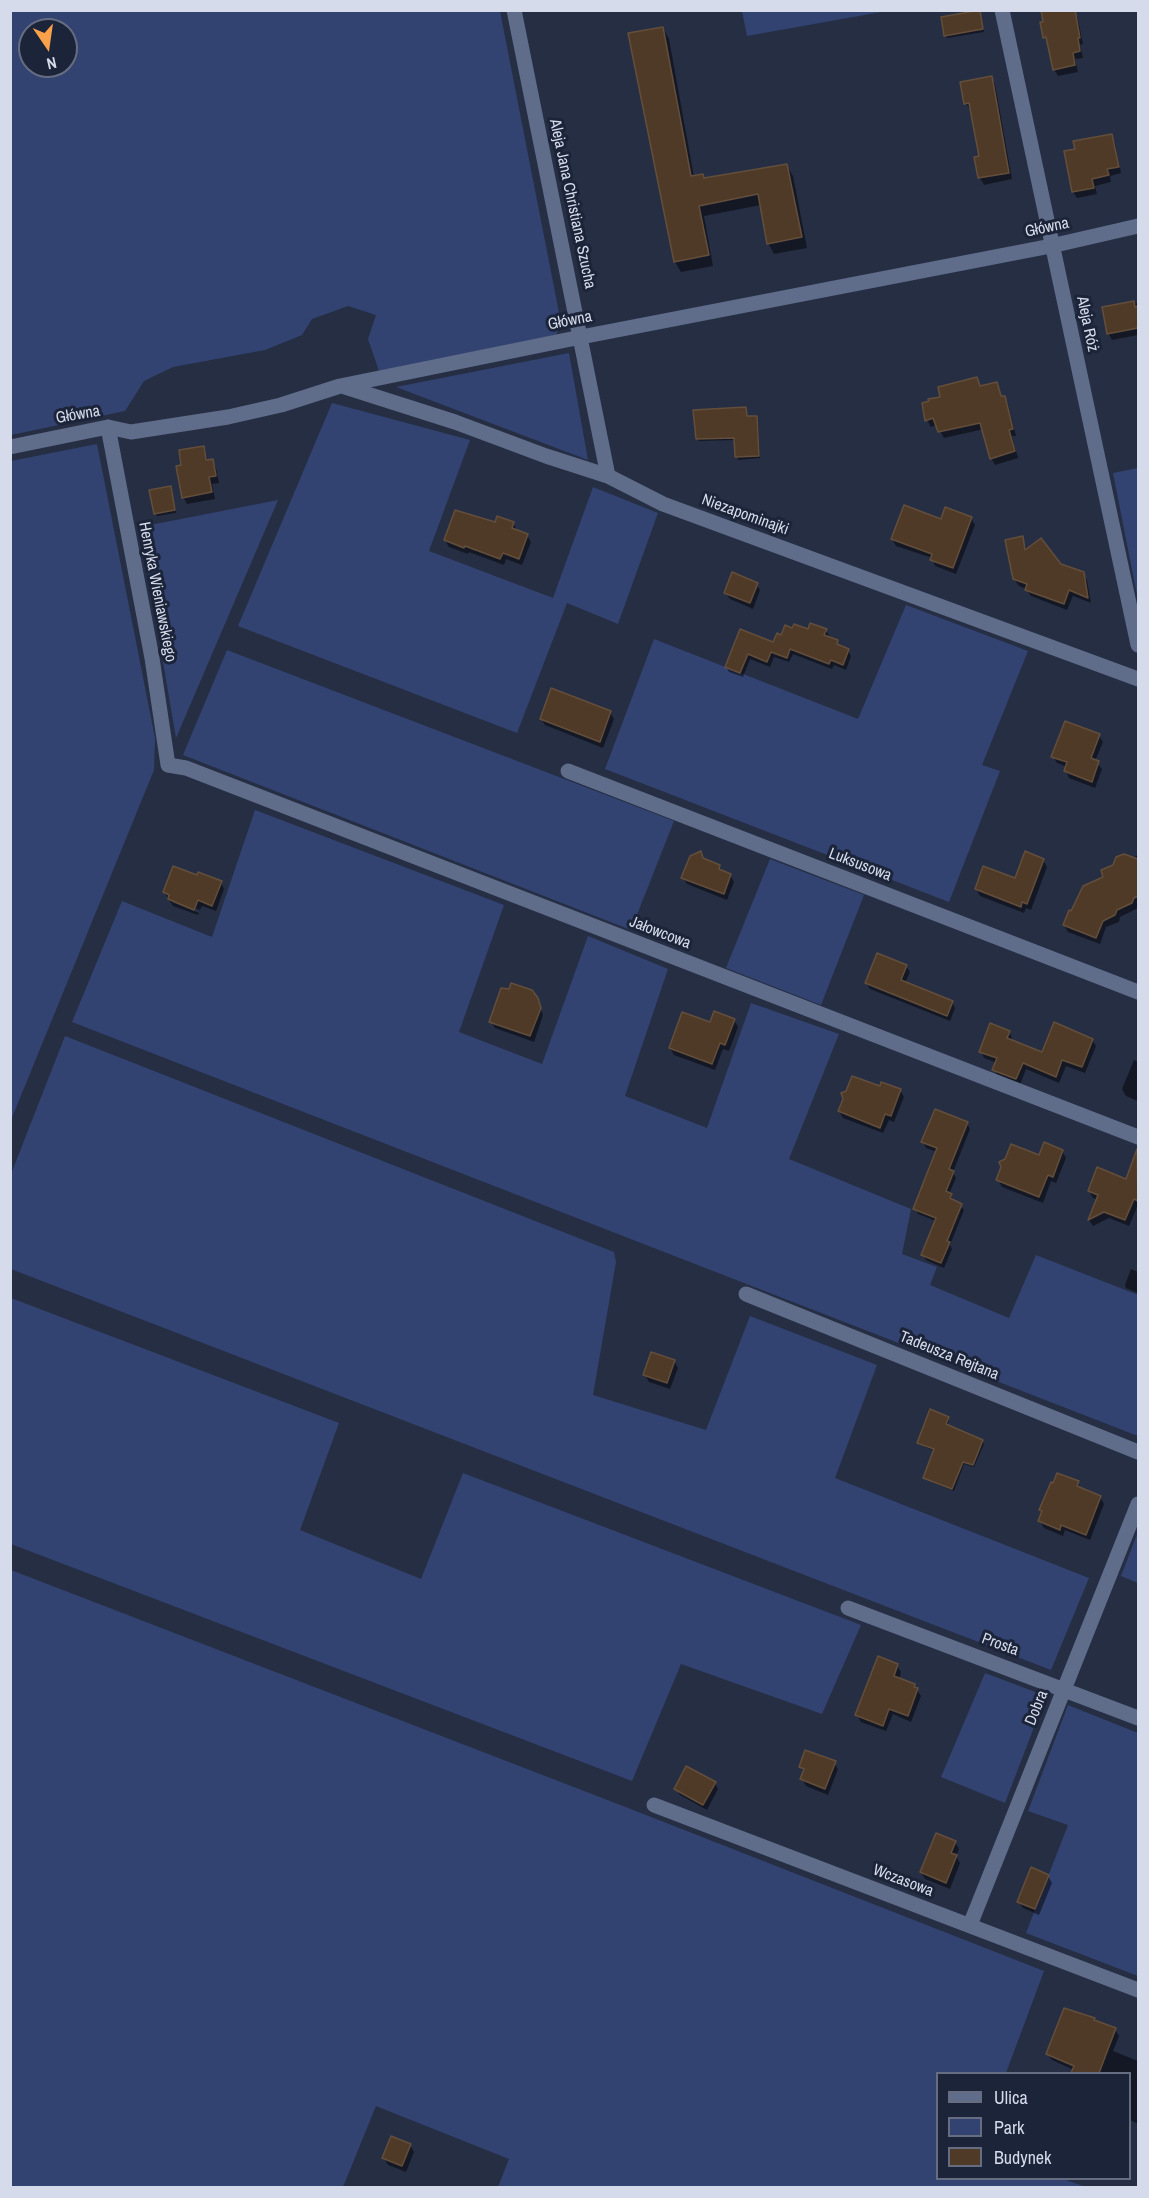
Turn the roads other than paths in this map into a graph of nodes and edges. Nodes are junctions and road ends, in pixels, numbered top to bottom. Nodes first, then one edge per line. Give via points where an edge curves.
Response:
1 (514, 10) edge
2 (1002, 10) edge
3 (1138, 226) edge
4 (1051, 246) junction
5 (580, 337) junction
6 (340, 386) junction
7 (108, 427) junction
8 (10, 447) edge
9 (608, 476) junction
10 (1138, 645) edge
11 (1138, 679) edge
12 (168, 765) joint
13 (568, 771) dead end
14 (1138, 992) edge
15 (1138, 1137) edge
16 (746, 1294) dead end
17 (1138, 1452) edge
18 (1138, 1504) edge
19 (848, 1608) dead end
20 (1064, 1689) junction
21 (1138, 1718) edge
22 (654, 1805) dead end
23 (970, 1925) junction
24 (1138, 1990) edge

1 - 5 street, Aleja Jana Christiana Szucha
2 - 4 street, Aleja Róż
3 - 4 street, Główna
4 - 5 street, Główna
4 - 10 street, Aleja Róż
5 - 6 street, Główna
5 - 9 street, Aleja Jana Christiana Szucha
6 - 7 street, Główna via 228,417 131,432
6 - 9 street, Niezapominajki
7 - 8 street, Główna
7 - 12 street, Henryka Wieniawskiego
9 - 11 street, Niezapominajki via 663,504
12 - 15 street, Jałowcowa
13 - 14 street, Luksusowa
16 - 17 street, Tadeusza Rejtana
18 - 20 street, Dobra
19 - 20 street, Prosta
20 - 21 street, Prosta
20 - 23 street, Dobra
22 - 23 street, Wczasowa
23 - 24 street, Wczasowa

